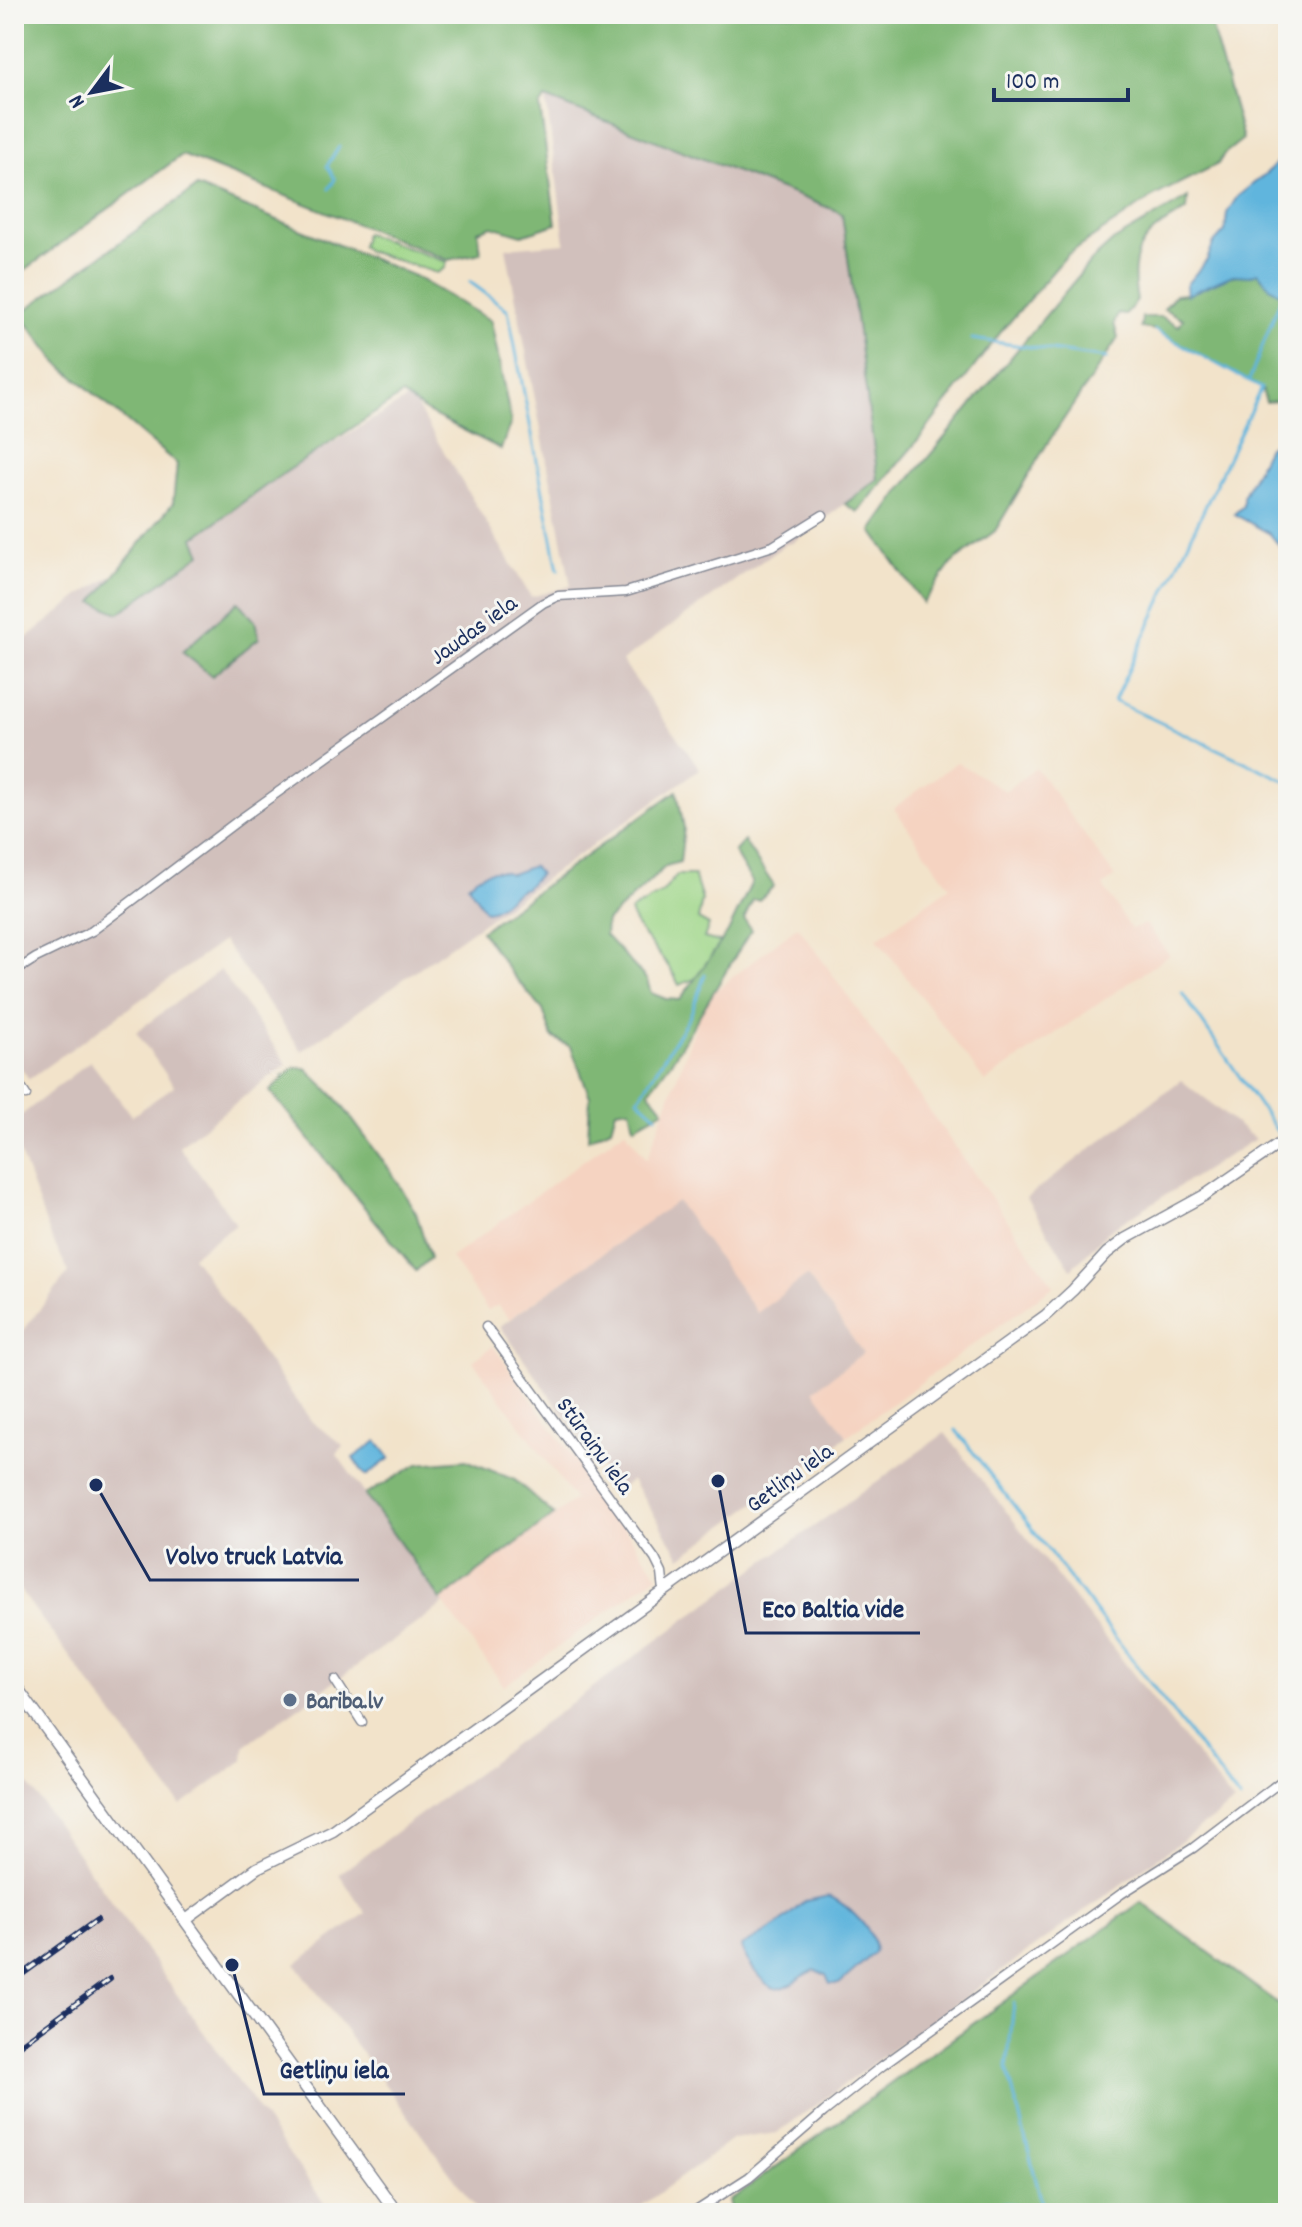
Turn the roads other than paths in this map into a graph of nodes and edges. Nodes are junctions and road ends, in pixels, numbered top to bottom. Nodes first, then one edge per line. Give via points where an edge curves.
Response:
1 (823, 515) dead end
2 (14, 972) edge
3 (14, 1077) edge
4 (26, 1095) dead end
5 (1288, 1138) edge
6 (486, 1327) dead end
7 (664, 1591) junction
8 (335, 1680) dead end
9 (14, 1684) edge
10 (362, 1722) dead end
11 (1288, 1776) edge
12 (186, 1920) junction
13 (397, 2213) edge
14 (693, 2213) edge

1 - 2 street, Jaudas iela via 773,546 626,592 558,596 543,603 92,931
3 - 4 street
5 - 7 street, Getliņu iela via 1205,1195 1125,1239 1046,1315
6 - 7 street, Stūraiņu iela via 655,1559
7 - 12 street, Getliņu iela via 333,1831 257,1868
8 - 10 street
9 - 12 main road
11 - 14 street via 882,2066 749,2177
12 - 13 main road

